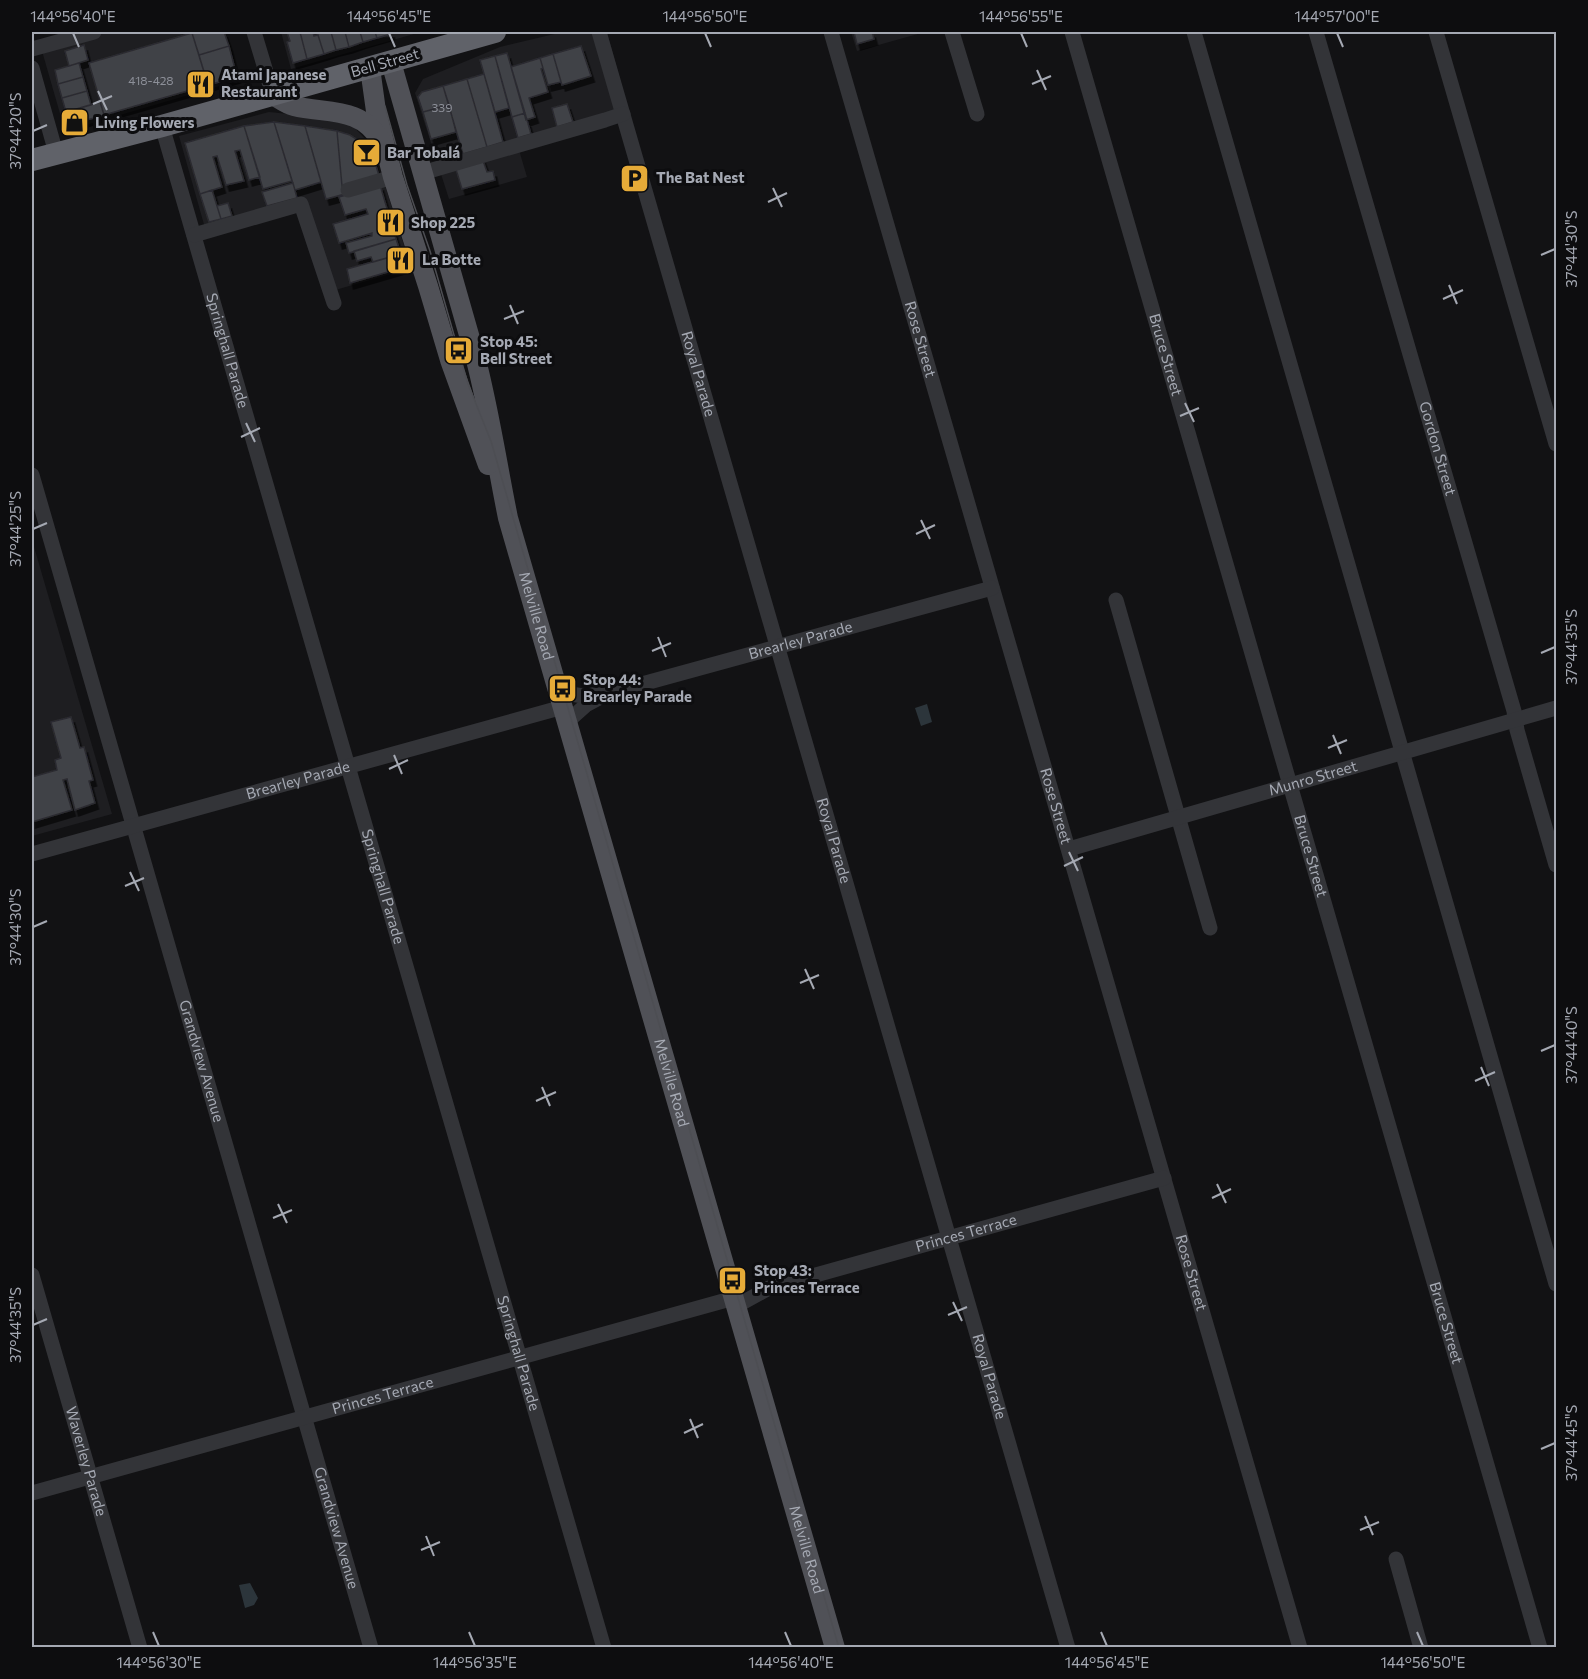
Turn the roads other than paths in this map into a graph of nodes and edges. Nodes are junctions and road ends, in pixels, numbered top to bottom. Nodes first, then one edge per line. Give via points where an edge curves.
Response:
1 (93, 32) edge
2 (254, 32) edge
3 (491, 32) edge
4 (599, 32) edge
5 (831, 32) edge
6 (952, 32) edge
7 (1071, 32) edge
8 (1194, 32) edge
9 (1316, 32) edge
10 (1436, 32) edge
11 (32, 49) edge
12 (380, 65) junction
13 (32, 68) edge
14 (273, 95) junction
15 (623, 114) junction
16 (977, 114) dead end
17 (162, 126) junction
18 (385, 149) junction
19 (56, 153) junction
20 (32, 160) edge
21 (422, 173) junction
22 (393, 177) junction
23 (348, 190) dead end
24 (194, 235) junction
25 (334, 303) dead end
26 (1557, 444) edge
27 (32, 475) edge
28 (508, 518) junction
29 (992, 588) junction
30 (1116, 600) dead end
31 (778, 647) junction
32 (609, 693) junction
33 (563, 707) junction
34 (1557, 708) edge
35 (1515, 720) junction
36 (1403, 753) junction
37 (348, 766) junction
38 (1291, 786) junction
39 (1178, 818) junction
40 (134, 825) junction
41 (1069, 849) junction
42 (32, 854) edge
43 (1557, 865) edge
44 (1210, 928) dead end
45 (1164, 1178) junction
46 (949, 1238) junction
47 (32, 1275) edge
48 (1557, 1284) edge
49 (734, 1298) junction
50 (520, 1357) junction
51 (304, 1417) junction
52 (90, 1477) junction
53 (32, 1493) edge
54 (1396, 1559) dead end
55 (140, 1647) edge
56 (371, 1647) edge
57 (604, 1647) edge
58 (835, 1647) edge
59 (1068, 1647) edge
60 (1300, 1647) edge
61 (1421, 1647) edge
62 (1540, 1647) edge

1 - 11 street
2 - 14 street
3 - 12 highway, Bell Street
4 - 15 street, Royal Parade
5 - 29 street, Rose Street
6 - 16 street
7 - 38 street, Bruce Street
8 - 36 street
9 - 35 street, Gordon Street
10 - 26 street
12 - 14 highway, Bell Street
12 - 18 main road, Melville Road via 376,111
12 - 21 main road, Melville Road
13 - 19 street
14 - 17 highway, Bell Street
14 - 18 main road via 295,106 354,116 369,125
15 - 21 street
15 - 31 street, Royal Parade
17 - 19 highway, Bell Street
17 - 24 street, Springhall Parade
18 - 22 main road, Melville Road
19 - 20 highway, Bell Street
21 - 28 main road, Melville Road via 483,384
22 - 23 street
22 - 28 main road, Melville Road via 450,360
24 - 25 street via 301,204
24 - 37 street, Springhall Parade
27 - 40 street, Grandview Avenue
28 - 33 main road, Melville Road
29 - 31 street, Brearley Parade
29 - 41 street, Rose Street
30 - 39 street
31 - 32 street, Brearley Parade
31 - 46 street, Royal Parade
32 - 33 street, Brearley Parade via 583,696
32 - 33 street, Brearley Parade via 586,705
33 - 37 street, Brearley Parade
33 - 49 main road, Melville Road
34 - 35 street, Munro Street
35 - 36 street, Munro Street
35 - 43 street, Gordon Street
36 - 38 street, Munro Street
36 - 48 street
37 - 40 street, Brearley Parade
37 - 50 street, Springhall Parade
38 - 39 street, Munro Street
38 - 62 street, Bruce Street
39 - 41 street, Munro Street
39 - 44 street
40 - 42 street, Brearley Parade
40 - 51 street, Grandview Avenue
41 - 45 street, Rose Street
45 - 46 street, Princes Terrace
45 - 60 street, Rose Street
46 - 49 street, Princes Terrace
46 - 59 street, Royal Parade
47 - 52 street, Waverley Parade
49 - 50 street, Princes Terrace
49 - 58 main road, Melville Road
50 - 51 street, Princes Terrace
50 - 57 street, Springhall Parade
51 - 52 street, Princes Terrace
51 - 56 street, Grandview Avenue
52 - 53 street, Princes Terrace
52 - 55 street, Waverley Parade
54 - 61 street

